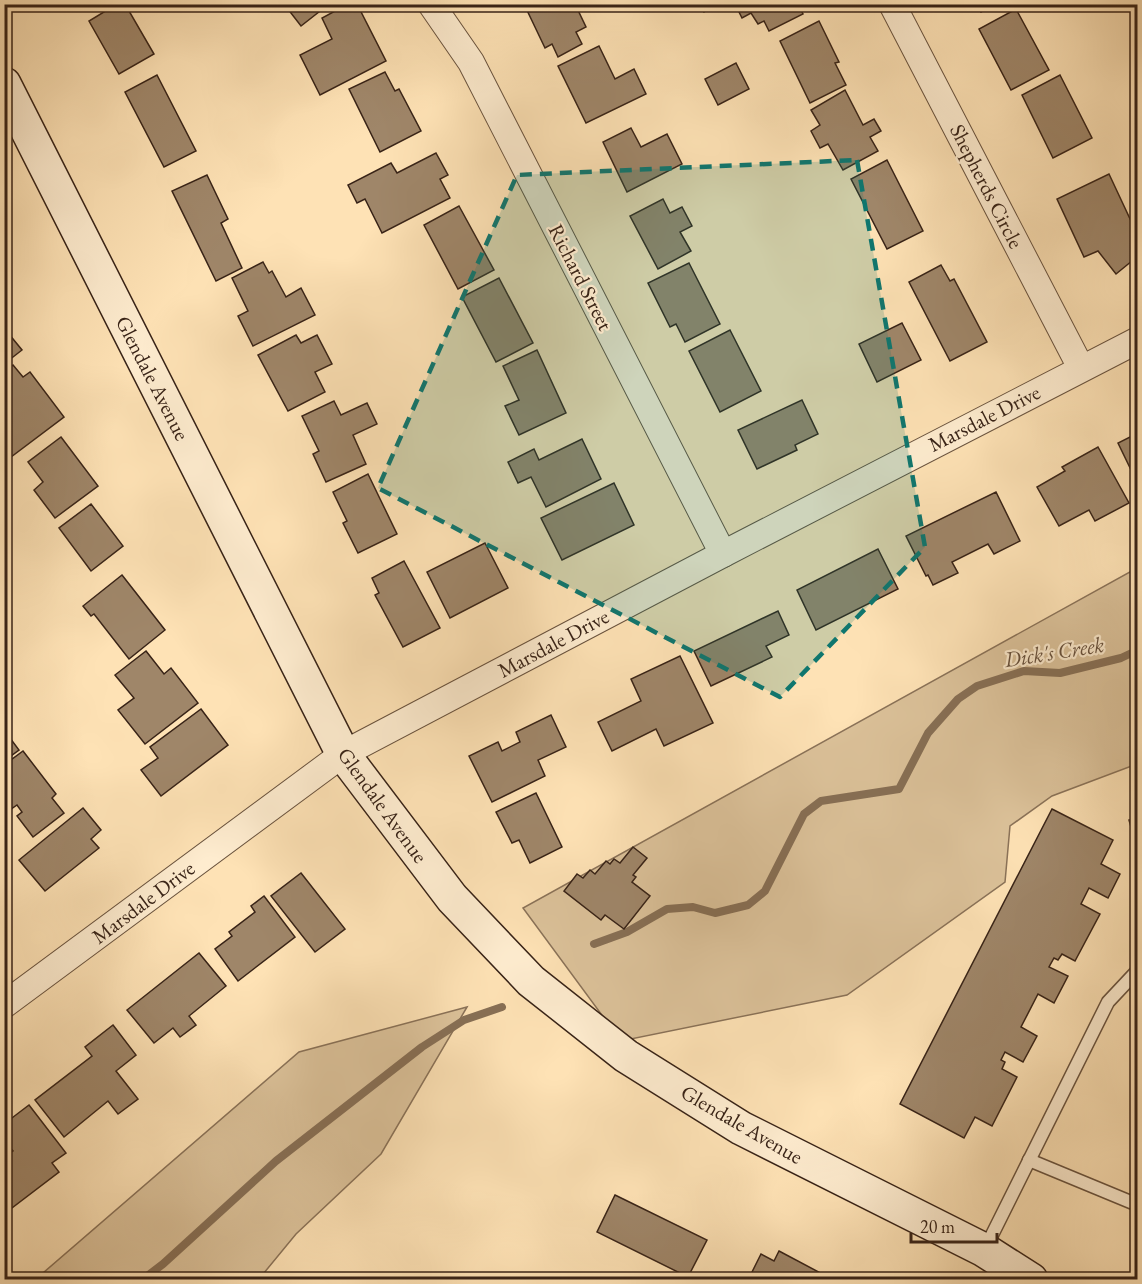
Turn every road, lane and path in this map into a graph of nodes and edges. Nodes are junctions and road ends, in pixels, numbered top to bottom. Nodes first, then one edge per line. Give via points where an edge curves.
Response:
1 (430, 4) edge
2 (892, 4) edge
3 (4, 84) edge
4 (1137, 340) edge
5 (1082, 368) junction
6 (723, 554) junction
7 (343, 754) junction
8 (1137, 970) edge
9 (5, 1004) edge
10 (1029, 1160) junction
11 (1137, 1200) edge
12 (984, 1250) junction
13 (1031, 1280) edge

1 - 6 street, Richard Street via 471,62
2 - 5 street, Shepherds Circle
3 - 7 main road, Glendale Avenue
4 - 5 street, Marsdale Drive
5 - 6 street, Marsdale Drive
6 - 7 street, Marsdale Drive
7 - 9 street, Marsdale Drive
7 - 12 main road, Glendale Avenue via 452,898 531,981 626,1056 741,1128
8 - 10 lane via 1108,1002
10 - 11 lane via 1133,1203
10 - 12 lane
12 - 13 main road, Glendale Avenue

